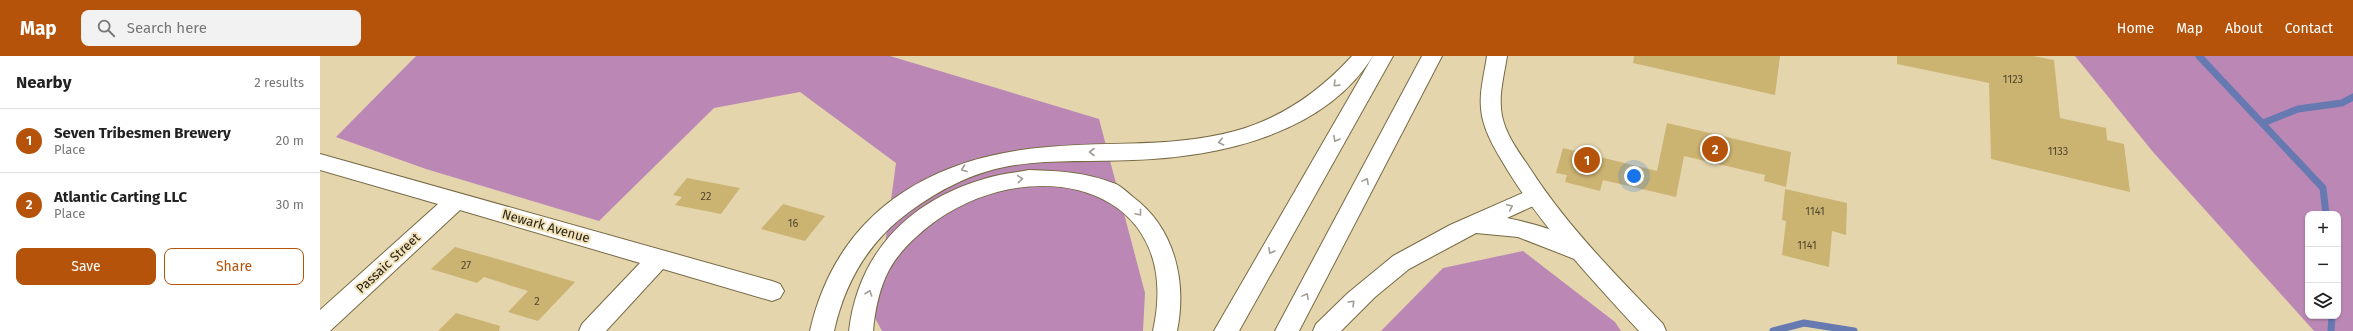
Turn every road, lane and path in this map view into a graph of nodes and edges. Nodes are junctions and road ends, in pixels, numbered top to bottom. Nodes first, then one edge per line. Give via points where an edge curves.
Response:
1 (1363, 56) edge
2 (1383, 56) edge
3 (1432, 56) edge
4 (1497, 56) edge
5 (320, 162) edge
6 (1534, 196) junction
7 (456, 201) junction
8 (1472, 224) junction
9 (1582, 253) junction
10 (658, 258) junction
11 (772, 291) dead end
12 (320, 325) edge
13 (592, 331) edge
14 (822, 331) edge
15 (861, 331) edge
16 (1165, 331) edge
17 (1226, 331) edge
18 (1287, 331) edge
19 (1325, 331) edge
20 (1654, 331) edge

1 -> 14 main road via 1325,95 1305,109 1266,128 1223,142 1179,149 1036,154 988,162 948,176 918,192 874,228 862,242 831,293
2 -> 17 main road
18 -> 3 main road
4 - 6 main road via 1490,94 1492,116 1498,137
5 - 7 main road, Newark Avenue
8 -> 6 main road
6 - 9 main road
7 - 10 main road, Newark Avenue
7 - 12 main road, Passaic Street
8 - 9 main road via 1501,224 1539,234
19 -> 8 main road via 1363,292 1412,256
9 - 20 main road
10 - 11 main road, Newark Avenue
10 - 13 main road
15 -> 16 main road via 868,294 875,275 886,256 920,220 938,207 979,188 1014,180 1053,177 1087,182 1107,189 1137,210 1149,225 1158,240 1169,272 1170,314

